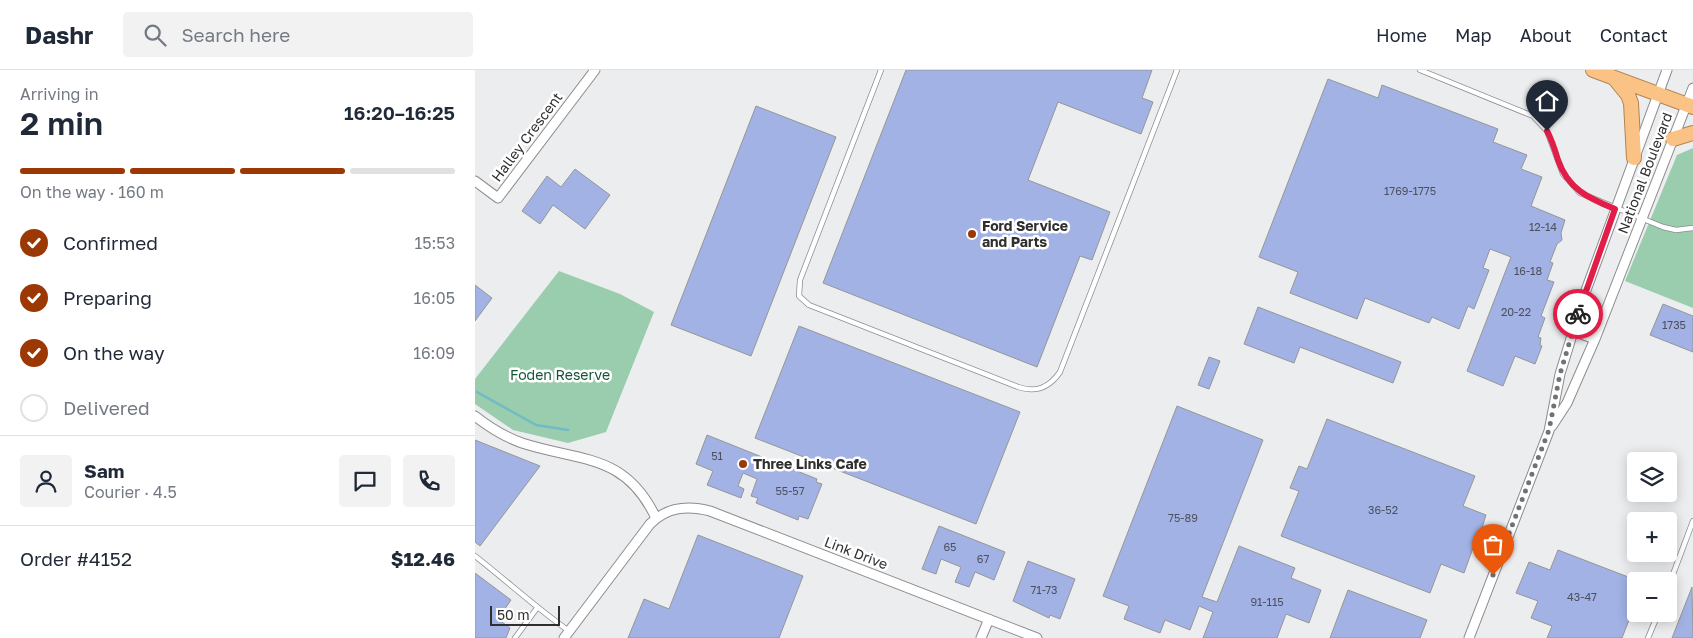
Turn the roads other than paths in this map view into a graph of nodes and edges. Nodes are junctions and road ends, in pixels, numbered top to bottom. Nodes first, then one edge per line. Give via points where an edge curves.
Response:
1 (595, 70) edge
2 (881, 70) edge
3 (1177, 70) edge
4 (1420, 70) edge
5 (1593, 70) edge
6 (1667, 70) edge
7 (1614, 78) junction
8 (1693, 88) edge
9 (1657, 94) junction
10 (1690, 106) edge
11 (1693, 133) edge
12 (1673, 140) junction
13 (1634, 158) junction
14 (475, 181) edge
15 (1615, 209) junction
16 (1642, 219) junction
17 (1693, 228) edge
18 (1573, 331) junction
19 (1595, 339) junction
20 (475, 416) edge
21 (1549, 430) junction
22 (660, 516) junction
23 (1693, 521) edge
24 (475, 556) edge
25 (1674, 572) edge
26 (537, 608) junction
27 (989, 619) junction
28 (1655, 622) edge
29 (567, 635) edge
30 (515, 638) edge
31 (981, 638) edge
32 (1037, 638) edge
33 (1469, 638) edge
34 (1649, 638) edge

1 - 14 street, Halley Crescent via 498,198
2 - 3 lane via 799,280 799,296 809,306 1033,391 1048,386 1060,372
4 - 15 lane via 1533,116 1547,131 1563,174 1571,184 1589,198
5 - 7 highway
6 - 9 street, National Boulevard
7 - 9 highway
7 - 13 highway via 1631,104
8 - 10 street, National Boulevard
9 - 10 highway
9 - 13 street, National Boulevard
10 - 12 street, National Boulevard
11 - 12 highway
12 - 16 street, National Boulevard
13 - 15 street, National Boulevard
15 - 16 lane
15 - 18 street, National Boulevard
16 - 17 lane via 1675,230
16 - 19 street, National Boulevard
18 - 19 street
18 - 21 street, National Boulevard via 1560,374
19 - 21 street, National Boulevard via 1567,403
20 - 22 street via 499,433 521,443 593,460 619,472 632,482
21 - 33 street, National Boulevard
22 - 27 street, Link Drive via 687,507 710,511
22 - 29 street
23 - 25 lane
24 - 26 lane
26 - 29 lane
26 - 30 lane
27 - 31 street
27 - 32 street, Link Drive
28 - 34 lane

